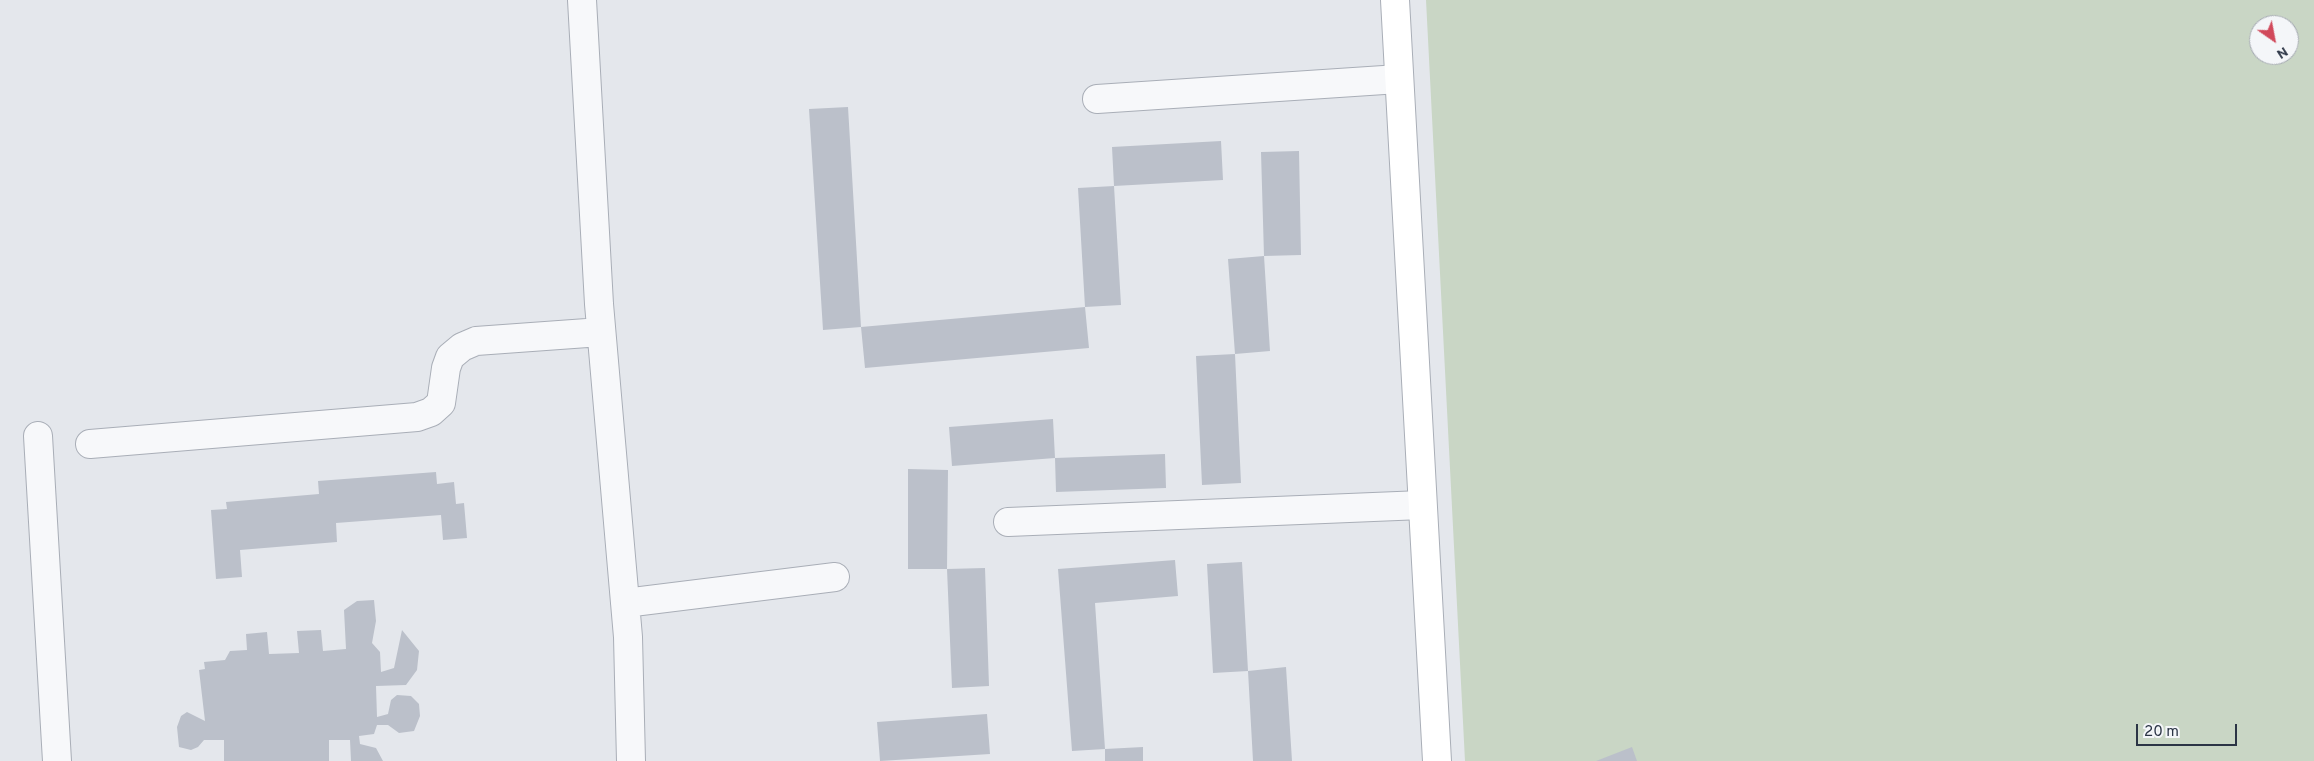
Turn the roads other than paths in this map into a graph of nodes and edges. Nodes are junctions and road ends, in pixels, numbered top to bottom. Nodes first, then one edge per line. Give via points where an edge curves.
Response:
1 (582, 0) edge
2 (1395, 0) edge
3 (1399, 79) junction
4 (1097, 99) dead end
5 (601, 332) junction
6 (38, 436) dead end
7 (90, 444) dead end
8 (1422, 505) junction
9 (1008, 522) dead end
10 (835, 577) dead end
11 (625, 603) junction
12 (57, 761) edge
13 (631, 761) edge
14 (1436, 761) edge

1 - 5 street
2 - 3 street
3 - 4 street
3 - 8 street
5 - 7 street via 476,341 462,347 450,357 442,402 431,412 417,417
5 - 11 street
6 - 12 street
8 - 9 street
8 - 14 street
10 - 11 street
11 - 13 street

